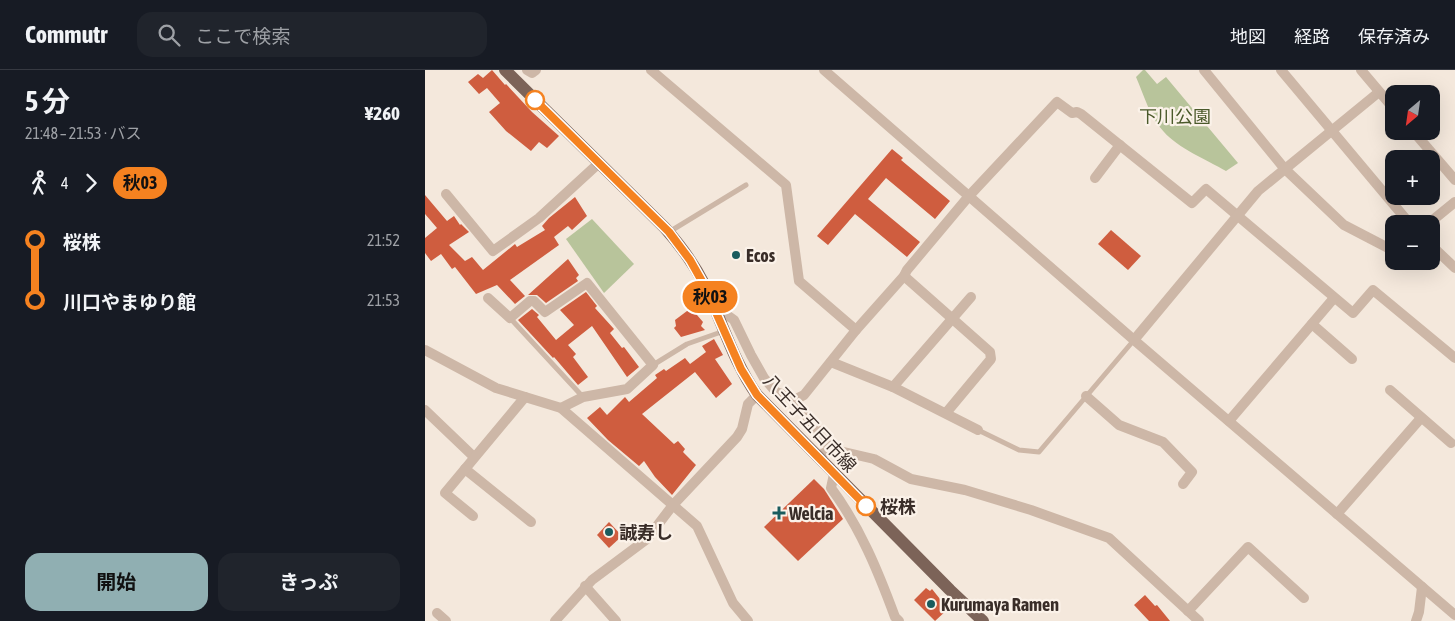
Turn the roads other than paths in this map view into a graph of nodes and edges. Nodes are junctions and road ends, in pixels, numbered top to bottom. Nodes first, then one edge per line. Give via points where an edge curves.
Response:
1 (505, 70) edge
2 (527, 70) edge
3 (536, 70) edge
4 (651, 70) edge
5 (824, 70) edge
6 (1204, 70) edge
7 (1281, 70) edge
8 (1361, 70) edge
9 (1379, 92) junction
10 (1385, 99) edge
11 (1331, 131) junction
12 (1421, 140) edge
13 (1120, 146) junction
14 (599, 163) junction
15 (1284, 168) junction
16 (1095, 178) dead end
17 (1455, 180) edge
18 (746, 185) dead end
19 (447, 194) dead end
20 (969, 196) junction
21 (1455, 202) edge
22 (1402, 215) edge
23 (1438, 215) edge
24 (1237, 216) junction
25 (669, 232) junction
26 (1385, 246) edge
27 (1440, 254) edge
28 (1455, 268) edge
29 (904, 276) junction
30 (971, 297) dead end
31 (488, 298) dead end
32 (1334, 298) junction
33 (713, 305) junction
34 (510, 318) junction
35 (952, 318) junction
36 (1312, 324) junction
37 (856, 330) junction
38 (724, 331) junction
39 (1134, 340) junction
40 (425, 350) edge
41 (1455, 358) edge
42 (1352, 359) dead end
43 (831, 362) junction
44 (653, 365) junction
45 (893, 387) junction
46 (1390, 390) dead end
47 (757, 395) junction
48 (1087, 396) junction
49 (525, 397) junction
50 (583, 397) junction
51 (796, 398) junction
52 (561, 408) junction
53 (425, 410) edge
54 (946, 413) junction
55 (1421, 418) junction
56 (1229, 421) junction
57 (979, 430) joint
58 (1451, 444) dead end
59 (831, 449) junction
60 (817, 456) junction
61 (474, 457) junction
62 (465, 470) junction
63 (834, 474) junction
64 (1183, 484) dead end
65 (673, 505) junction
66 (1337, 514) junction
67 (473, 516) dead end
68 (531, 522) dead end
69 (585, 586) junction
70 (1422, 587) junction
71 (1304, 598) dead end
72 (1188, 611) junction
73 (1454, 611) edge
74 (437, 613) dead end
75 (446, 621) edge
76 (555, 621) edge
77 (616, 621) edge
78 (748, 621) edge
79 (899, 621) edge
80 (983, 621) edge
81 (1199, 621) edge
82 (1415, 621) edge

1 - 14 main road, 八王子五日市線
2 - 3 street
4 - 37 street via 786,185 799,281
5 - 20 street
6 - 15 street
7 - 11 street
8 - 9 street
9 - 10 street
9 - 11 street
11 - 15 street
11 - 22 street
12 - 17 street
13 - 16 street
13 - 20 street via 1081,114 1072,113 1057,102
13 - 24 street via 1192,202 1206,189
14 - 19 street via 539,218 493,251
14 - 25 main road, 八王子五日市線
15 - 24 street
15 - 26 street via 1344,225
18 - 25 lane
20 - 29 street
20 - 39 street
21 - 23 street
24 - 32 street
24 - 39 street
25 - 33 main road, 八王子五日市線 via 693,266
27 - 28 street
29 - 35 street
29 - 37 street
30 - 35 street
31 - 34 street
32 - 36 street
32 - 41 street via 1353,313 1373,290
33 - 38 main road, 八王子五日市線
33 - 51 street via 734,320 755,363 776,392
34 - 44 street via 531,301 545,312 587,283
34 - 50 lane
35 - 45 street
35 - 54 street via 990,352 991,359
36 - 42 street
36 - 56 street
37 - 43 street
38 - 44 lane via 687,344
38 - 47 main road, 八王子五日市線
39 - 48 lane
39 - 56 street
40 - 49 street via 496,388
43 - 45 street
43 - 51 street via 804,395
44 - 50 street via 627,389
45 - 54 street
46 - 55 street
47 - 60 main road, 八王子五日市線
47 - 65 street via 748,404 737,437
48 - 57 lane via 1039,452 1019,450
48 - 64 street via 1119,425 1163,442 1192,472
49 - 52 street
49 - 61 street
50 - 52 street
51 - 59 street
52 - 65 street
53 - 61 street
54 - 57 street
55 - 58 street
55 - 66 street
56 - 66 street
59 - 60 street
59 - 72 street via 874,458 911,479 965,490 1109,538
60 - 63 main road, 八王子五日市線
61 - 62 street
62 - 67 street via 445,494
62 - 68 street
63 - 79 street via 831,488 859,532
63 - 80 main road, 八王子五日市線
65 - 69 street via 641,545
65 - 78 street via 697,526 733,603
66 - 70 street
69 - 76 street
69 - 77 street
70 - 73 street
70 - 82 street
71 - 72 street via 1247,547
72 - 81 street
74 - 75 street

